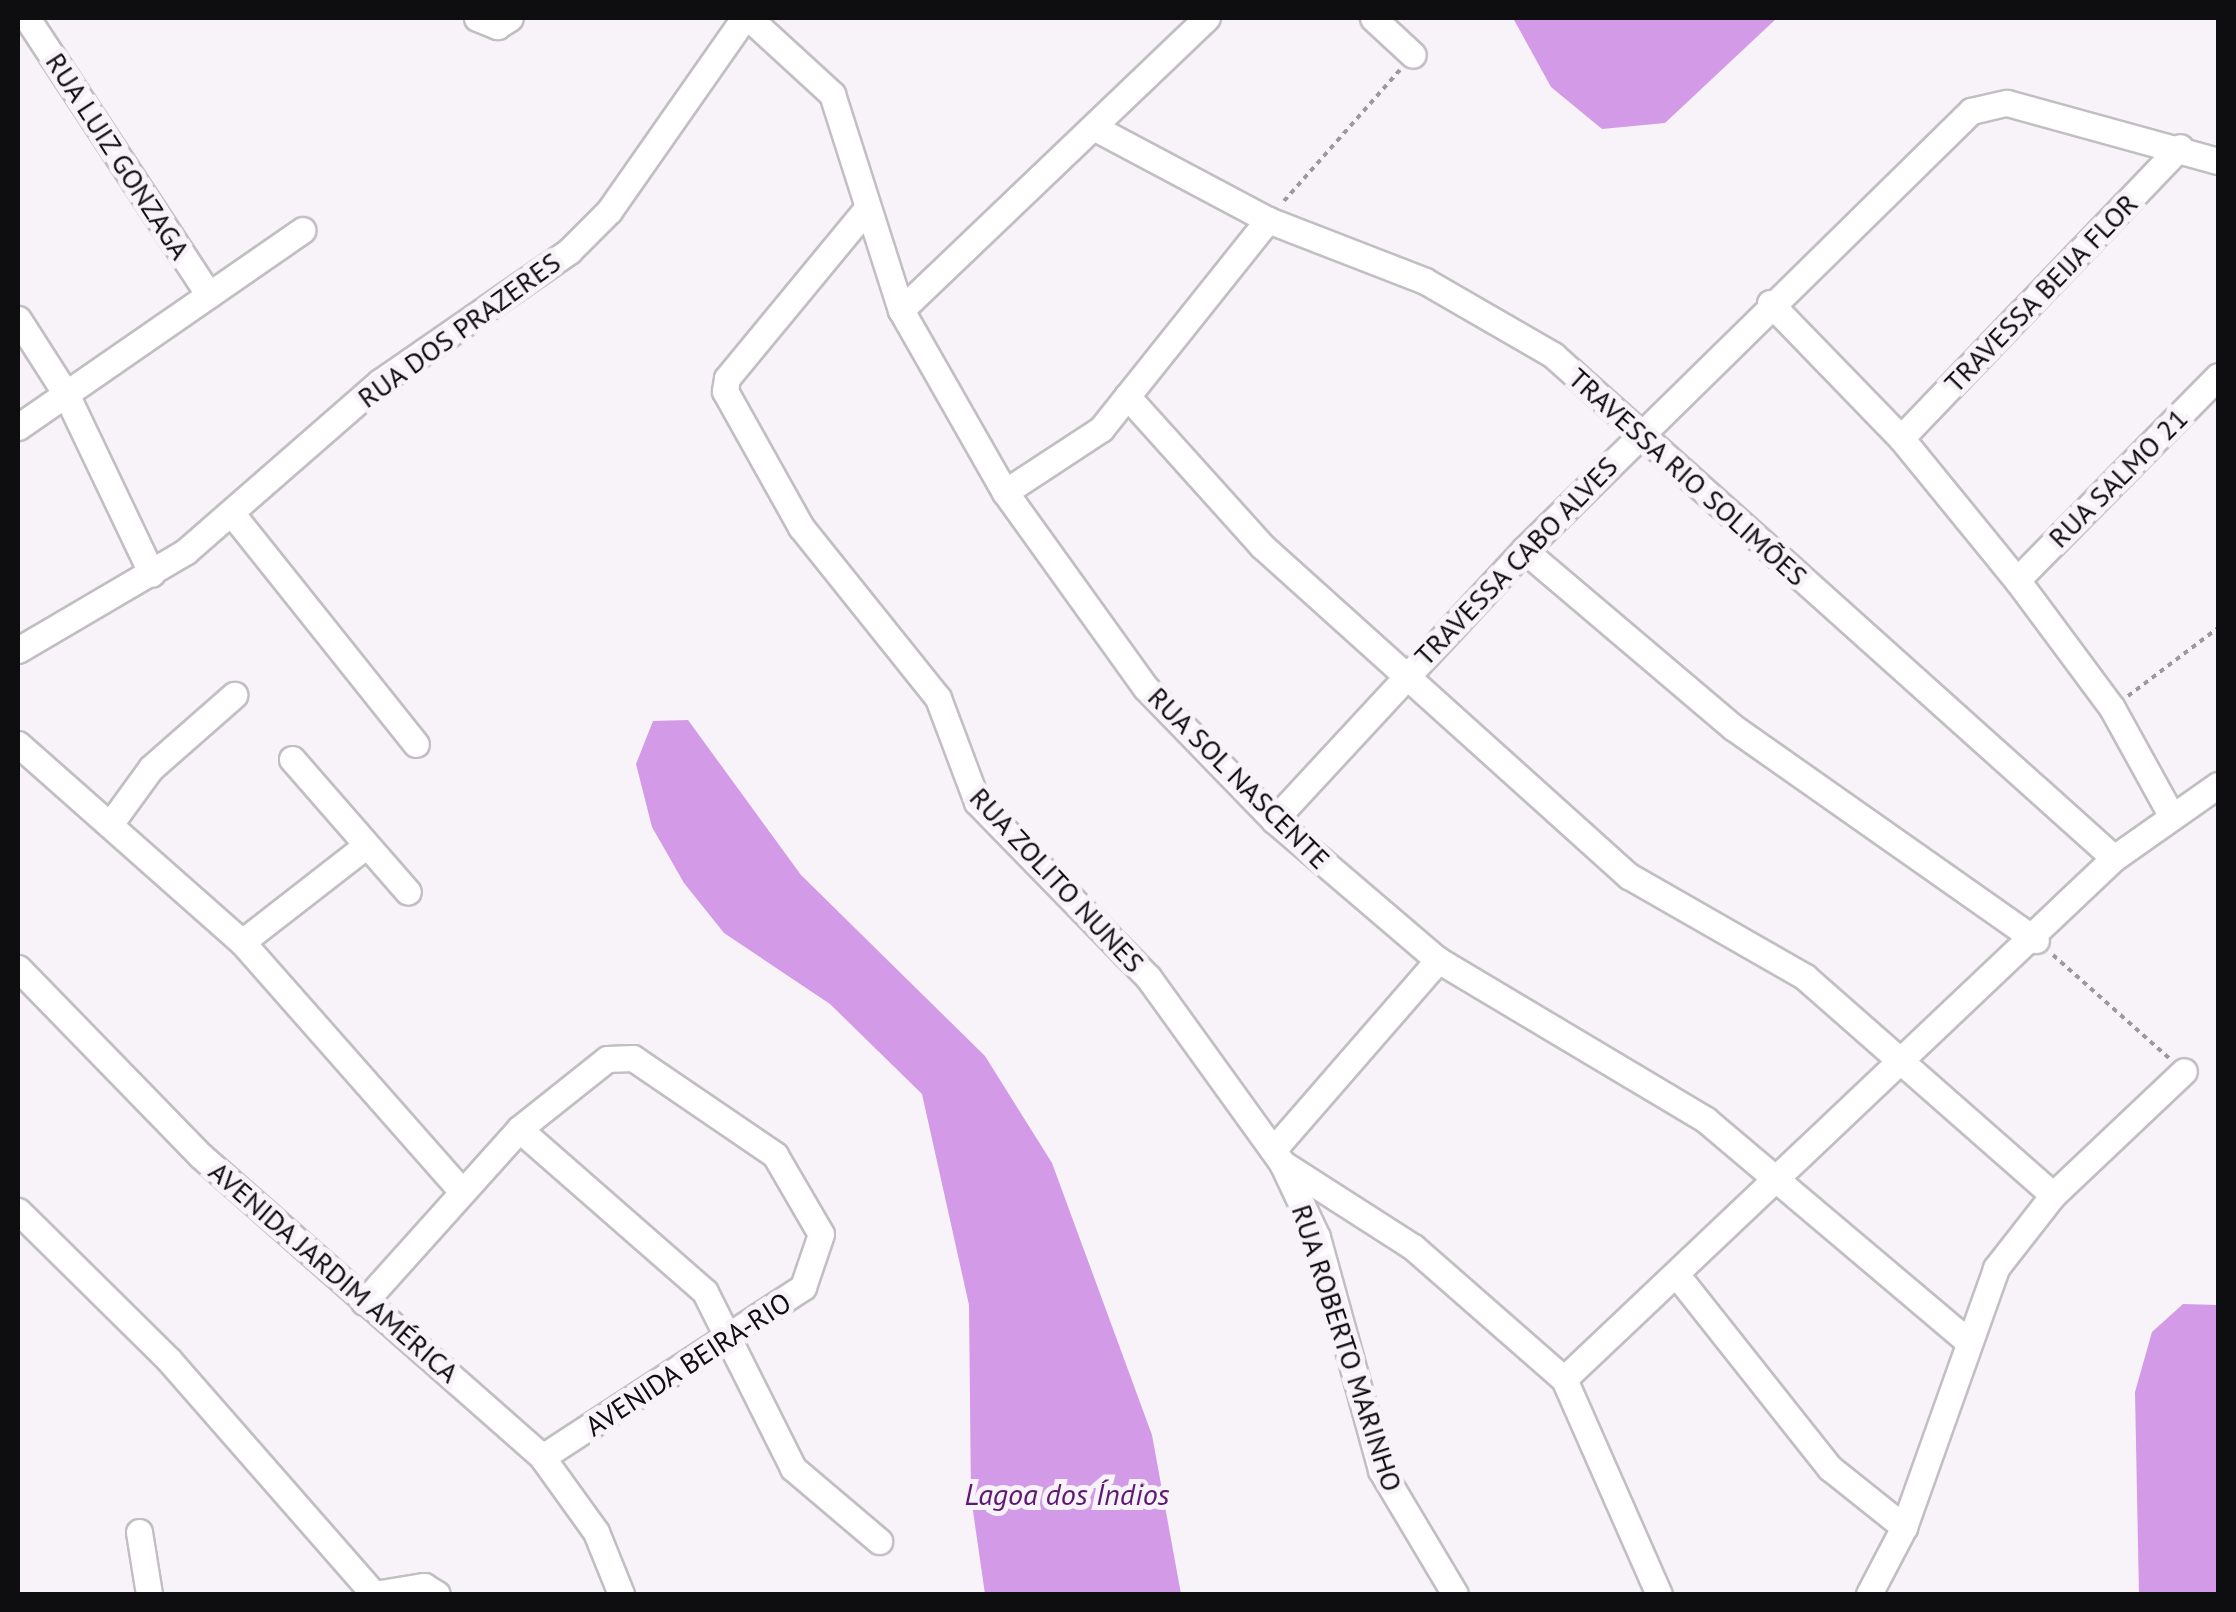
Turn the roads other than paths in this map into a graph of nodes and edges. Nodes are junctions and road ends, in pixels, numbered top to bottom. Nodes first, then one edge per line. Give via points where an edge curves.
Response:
1 (27, 18) edge
2 (477, 18) edge
3 (510, 18) edge
4 (746, 18) edge
5 (1207, 18) edge
6 (1373, 18) edge
7 (1413, 55) road end
8 (1098, 129) junction
9 (2180, 147) junction
10 (2218, 161) edge
11 (864, 212) junction
12 (1268, 220) junction
13 (302, 230) dead end
14 (209, 295) junction
15 (1770, 303) junction
16 (902, 310) junction
17 (18, 318) edge
18 (2218, 376) edge
19 (66, 394) junction
20 (1127, 396) junction
21 (18, 427) edge
22 (1644, 429) junction
23 (1902, 438) junction
24 (1004, 492) junction
25 (232, 516) junction
26 (1524, 550) junction
27 (152, 574) junction
28 (2017, 580) junction
29 (18, 650) edge
30 (1405, 677) junction
31 (234, 696) dead end
32 (18, 744) edge
33 (416, 744) dead end
34 (292, 759) dead end
35 (2218, 785) edge
36 (2170, 813) junction
37 (1274, 820) junction
38 (111, 823) junction
39 (364, 846) junction
40 (2114, 858) junction
41 (408, 892) dead end
42 (2036, 940) junction
43 (242, 942) junction
44 (1438, 960) junction
45 (18, 968) edge
46 (1906, 1060) junction
47 (2184, 1071) road end
48 (519, 1129) junction
49 (1278, 1157) junction
50 (1778, 1179) junction
51 (461, 1190) junction
52 (2053, 1195) junction
53 (18, 1210) edge
54 (1676, 1274) junction
55 (364, 1302) junction
56 (730, 1338) junction
57 (1966, 1340) junction
58 (1564, 1379) junction
59 (542, 1457) junction
60 (1904, 1526) junction
61 (139, 1532) dead end
62 (879, 1541) dead end
63 (149, 1594) edge
64 (374, 1594) edge
65 (437, 1594) edge
66 (621, 1594) edge
67 (1455, 1594) edge
68 (1659, 1594) edge
69 (1869, 1594) edge

1 - 14 street, RUA LUIZ GONZAGA
2 - 3 street via 497,26
4 - 11 street, RUA SOL NASCENTE via 832,94
4 - 25 street, RUA DOS PRAZERES via 609,211 569,251 380,382
5 - 8 street
6 - 7 street
8 - 12 street, TRAVESSA RIO SOLIMÕES
8 - 16 street
9 - 10 street
9 - 15 street, TRAVESSA CABO ALVES via 1983,103
9 - 23 street, TRAVESSA BEIJA FLOR
11 - 16 street, RUA SOL NASCENTE
11 - 49 street, RUA ZOLITO NUNES via 727,378 726,392 800,527 938,698 977,802 1148,977
12 - 20 street
12 - 22 street, TRAVESSA RIO SOLIMÕES via 1500,320
13 - 14 street
14 - 19 street
15 - 22 street, TRAVESSA CABO ALVES
15 - 23 street
16 - 24 street, RUA SOL NASCENTE
17 - 19 street
18 - 28 street, RUA SALMO 21
19 - 21 street
19 - 27 street
20 - 24 street via 1086,442
20 - 30 street via 1262,546
22 - 26 street, TRAVESSA CABO ALVES
22 - 40 street, TRAVESSA RIO SOLIMÕES
23 - 28 street
24 - 37 street, RUA SOL NASCENTE via 1146,688
25 - 27 street, RUA DOS PRAZERES
25 - 33 street
26 - 30 street, TRAVESSA CABO ALVES
26 - 42 street via 1734,728
27 - 29 street, RUA DOS PRAZERES
28 - 36 street via 2112,708
30 - 37 street, TRAVESSA CABO ALVES
30 - 46 street via 1628,876 1767,950
31 - 38 street via 151,768
32 - 38 street
34 - 39 street
35 - 36 street
36 - 40 street
37 - 44 street, RUA SOL NASCENTE
38 - 43 street
39 - 41 street
39 - 43 street
40 - 42 street
42 - 46 street
43 - 51 street
44 - 49 street
44 - 50 street, RUA SOL NASCENTE via 1682,1104
45 - 55 street, AVENIDA JARDIM AMÉRICA via 201,1156
46 - 50 street
46 - 52 street
47 - 52 street
48 - 51 street
48 - 56 street via 695,1281
48 - 56 street, AVENIDA BEIRA-RIO via 621,1055 775,1155 812,1204 821,1234 814,1271 790,1302
49 - 58 street via 1413,1247
49 - 67 street, RUA ROBERTO MARINHO via 1317,1237 1387,1485
50 - 54 street
50 - 57 street, RUA SOL NASCENTE
51 - 55 street
52 - 57 street via 1996,1268
53 - 64 street via 168,1360
54 - 58 street
54 - 60 street via 1830,1468
55 - 59 street, AVENIDA JARDIM AMÉRICA
56 - 59 street, AVENIDA BEIRA-RIO
56 - 62 street via 793,1468
57 - 60 street
58 - 68 street
59 - 66 street, AVENIDA JARDIM AMÉRICA via 596,1532
60 - 69 street
61 - 63 street
64 - 65 street via 424,1586

